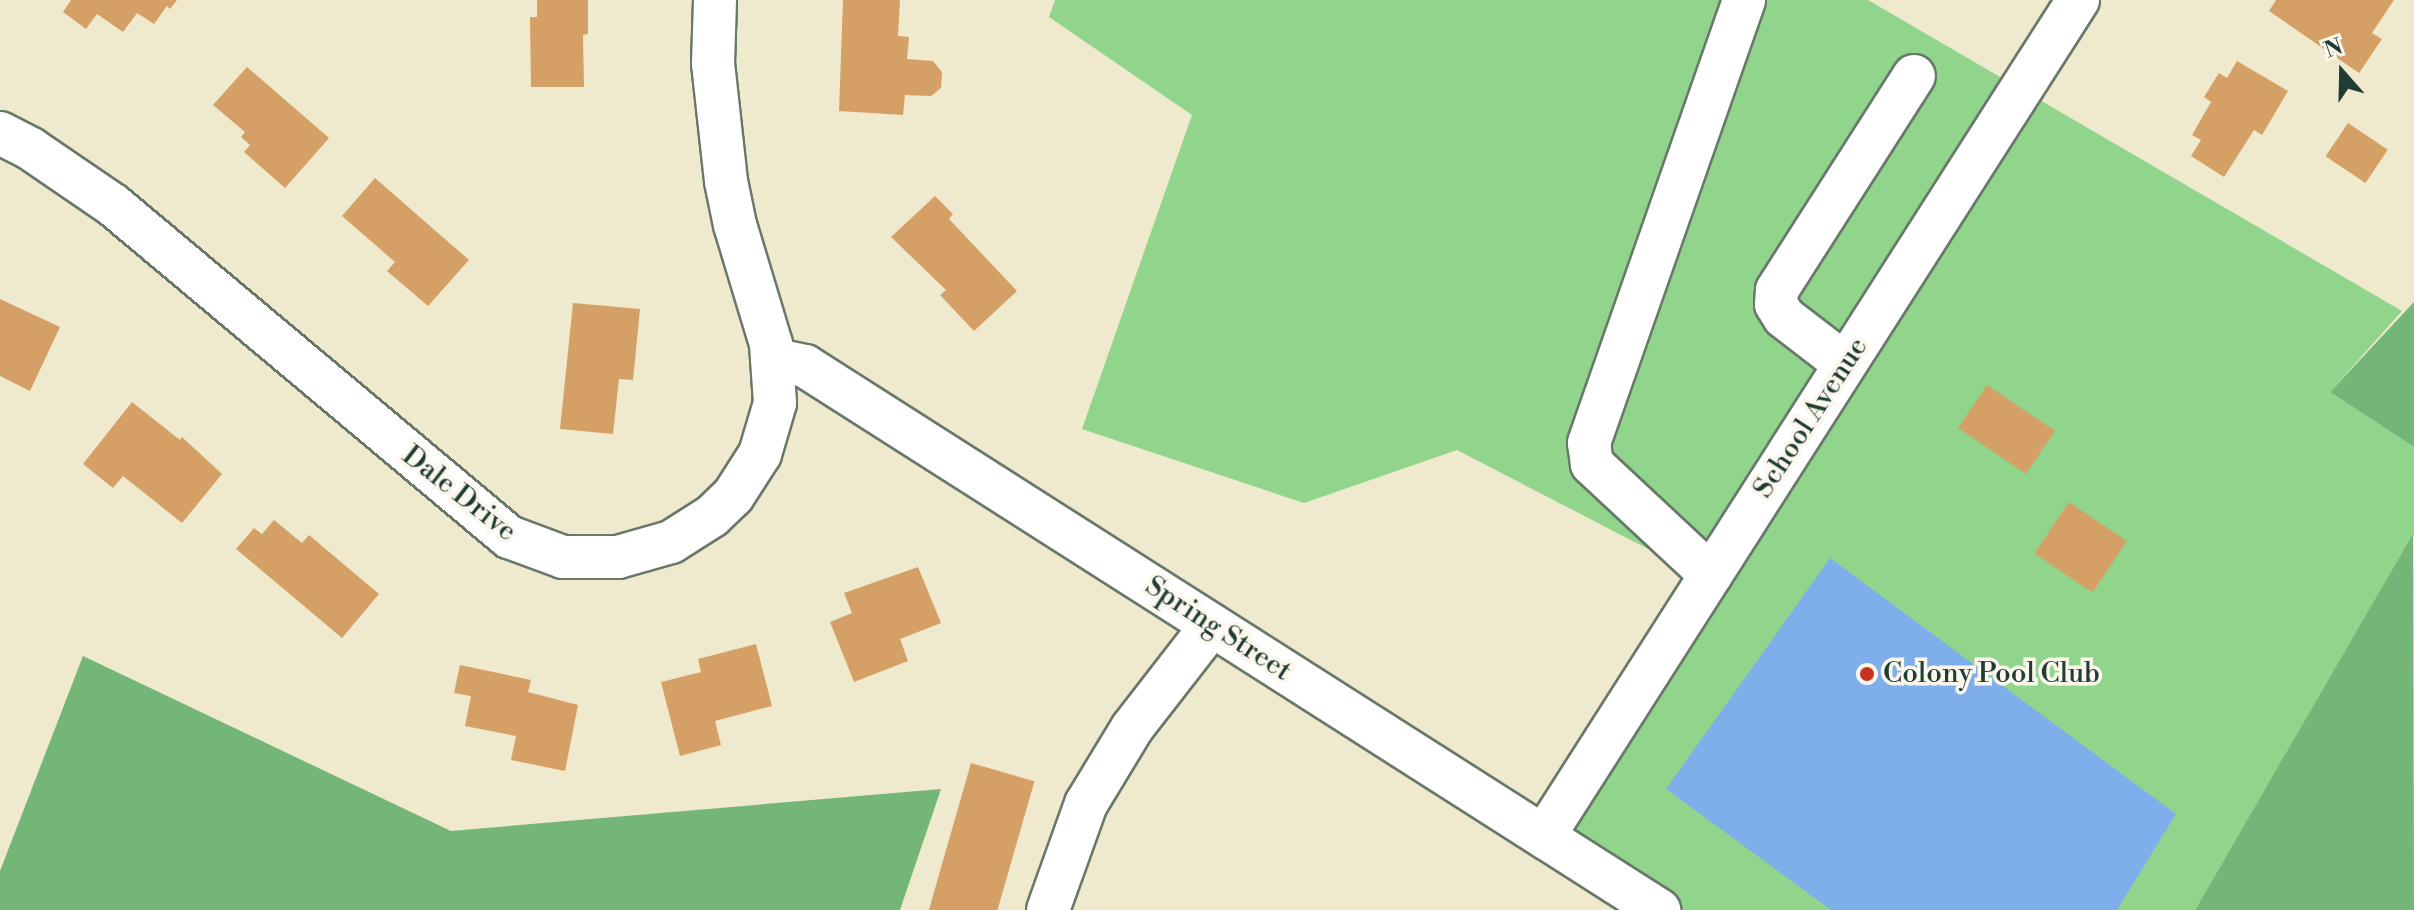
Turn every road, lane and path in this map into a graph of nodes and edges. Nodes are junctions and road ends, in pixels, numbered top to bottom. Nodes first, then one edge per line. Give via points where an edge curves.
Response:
1 (715, 0) edge
2 (1744, 0) edge
3 (2078, 0) edge
4 (1914, 76) dead end
5 (0, 133) edge
6 (772, 359) junction
7 (1845, 364) junction
8 (1711, 575) junction
9 (1212, 625) junction
10 (1544, 836) junction
11 (1048, 910) edge
12 (1659, 910) edge

1 - 6 street, Dale Drive via 713,64 726,181
2 - 8 street via 1589,443 1592,464
3 - 7 street, School Avenue
4 - 7 street via 1777,290 1776,304 1784,317
5 - 6 street, Dale Drive via 113,205 509,537 563,557 649,551 712,516 733,496 771,426
6 - 9 street, Spring Street via 805,366
7 - 8 street, School Avenue
8 - 10 street, School Avenue
9 - 10 street, Spring Street
9 - 11 street via 1132,728 1086,804
10 - 12 street, Spring Street

